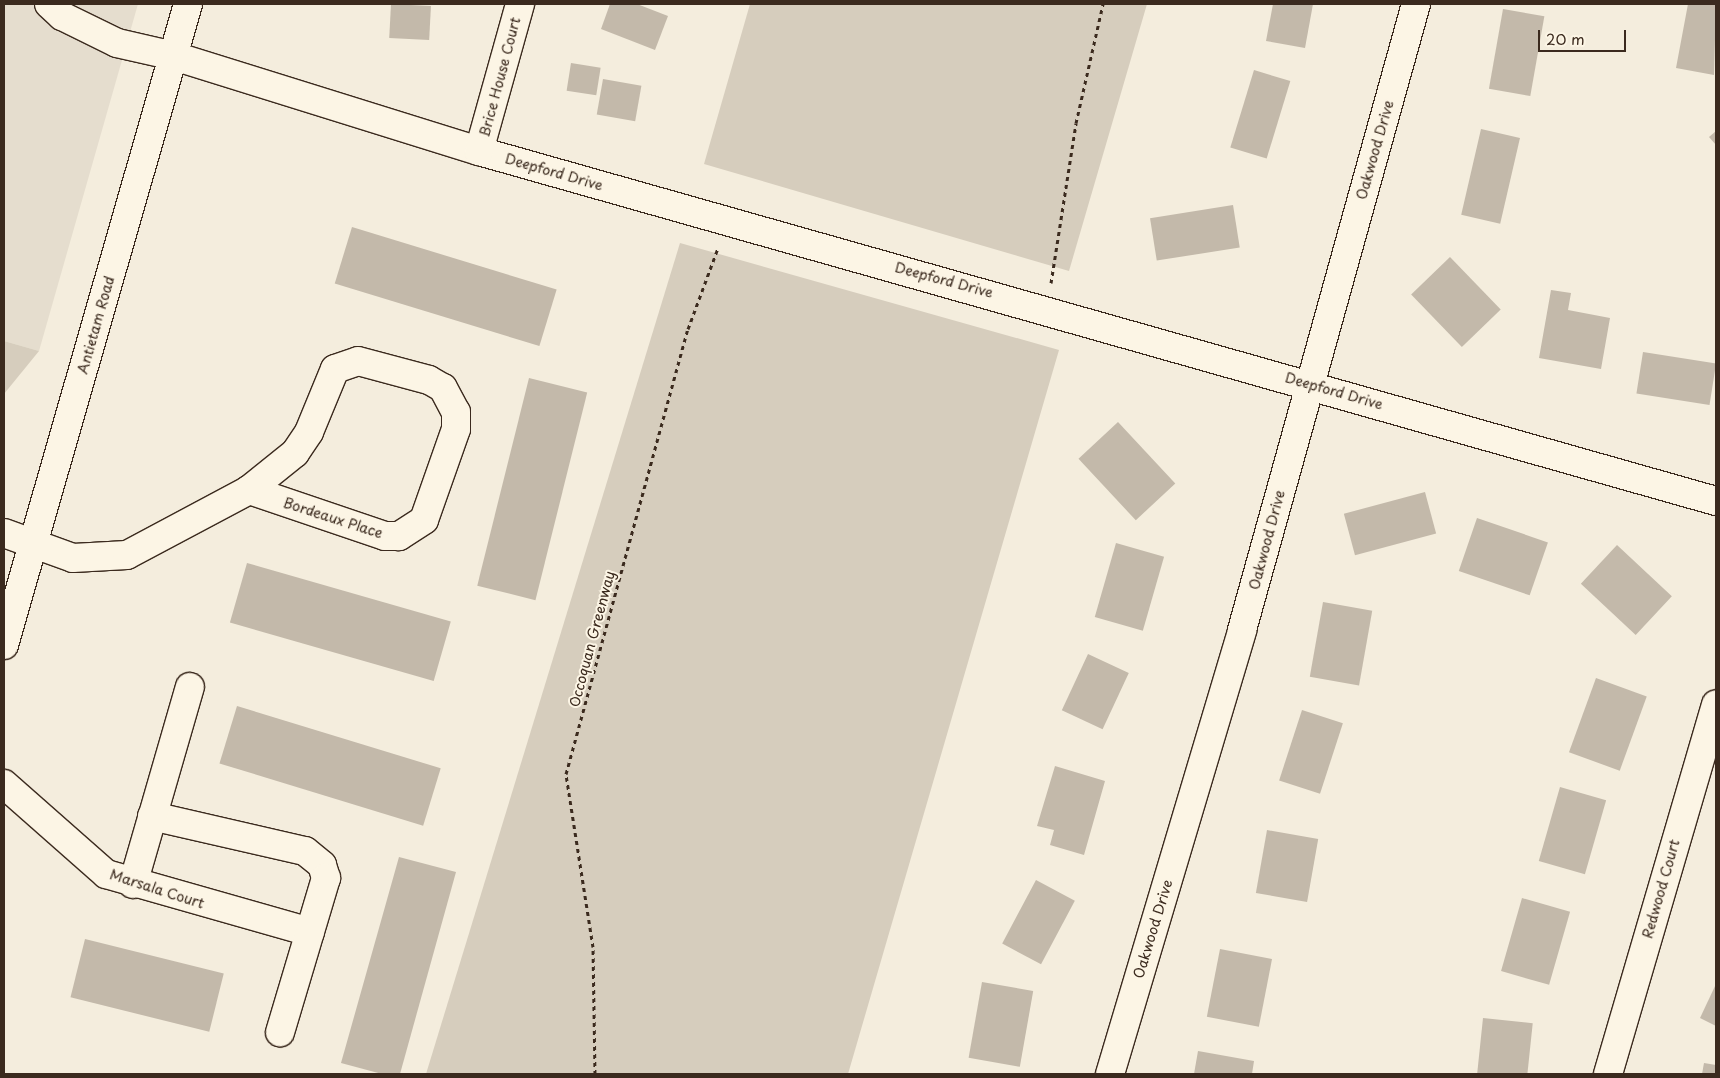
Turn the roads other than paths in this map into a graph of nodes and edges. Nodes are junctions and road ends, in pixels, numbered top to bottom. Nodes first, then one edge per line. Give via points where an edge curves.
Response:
1 (48, 4) edge
2 (188, 4) edge
3 (520, 4) edge
4 (1416, 4) edge
5 (174, 56) junction
6 (480, 151) junction
7 (1310, 384) junction
8 (249, 490) junction
9 (1716, 501) edge
10 (4, 533) edge
11 (34, 543) junction
12 (4, 645) edge
13 (190, 687) dead end
14 (1716, 704) edge
15 (4, 784) edge
16 (152, 816) junction
17 (133, 884) junction
18 (310, 932) junction
19 (280, 1032) dead end
20 (1110, 1074) edge
21 (1608, 1074) edge

1 - 5 street, Deepford Drive via 62,16 117,43
2 - 5 street, Antietam Road
3 - 6 street, Brice House Court
4 - 7 street, Oakwood Drive
5 - 6 street, Deepford Drive
5 - 11 street, Antietam Road
6 - 7 street, Deepford Drive
7 - 9 street, Deepford Drive
7 - 20 street, Oakwood Drive
8 - 8 street, Bordeaux Place via 385,536 399,536 424,520 456,429 452,399 429,380 358,362 342,364 295,453
8 - 11 street, Bordeaux Place via 127,555 72,558
10 - 11 street
11 - 12 street, Antietam Road
13 - 16 street
14 - 21 street, Redwood Court
15 - 17 street, Marsala Court via 57,827 84,858 106,874
16 - 17 street
16 - 18 street via 314,855 326,878
17 - 18 street, Marsala Court
18 - 19 street

